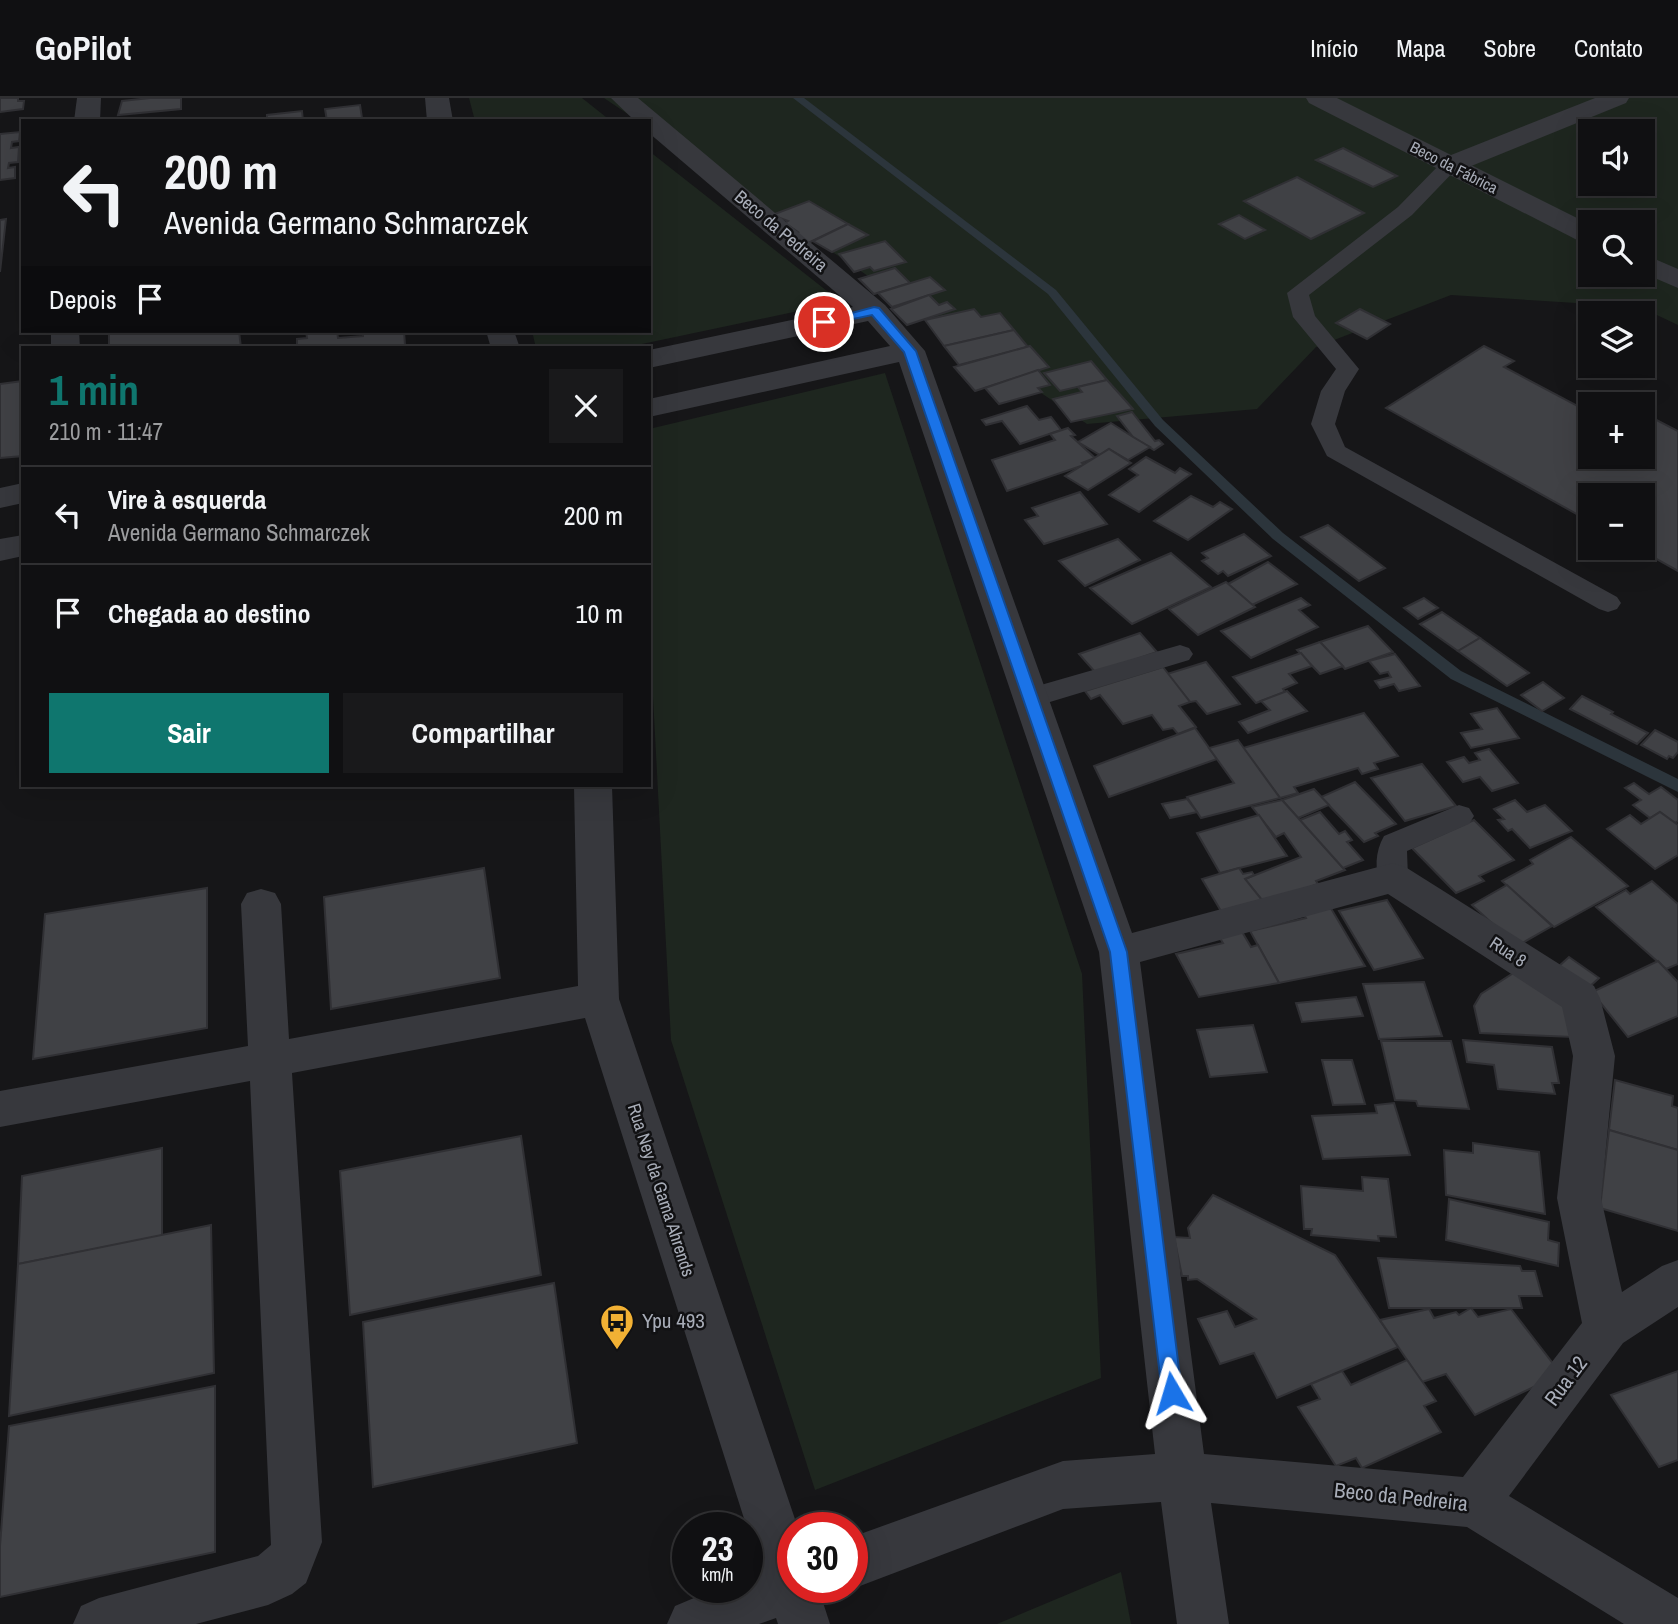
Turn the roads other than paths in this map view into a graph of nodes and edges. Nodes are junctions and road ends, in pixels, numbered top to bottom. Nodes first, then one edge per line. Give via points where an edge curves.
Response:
1 (89, 98) edge
2 (437, 98) edge
3 (623, 98) edge
4 (1318, 98) edge
5 (1617, 98) edge
6 (87, 119) edge
7 (440, 119) edge
8 (648, 119) edge
9 (651, 122) edge
10 (1450, 165) junction
11 (1578, 229) edge
12 (1655, 268) edge
13 (1678, 280) edge
14 (874, 311) junction
15 (910, 351) junction
16 (651, 359) edge
17 (651, 408) edge
18 (21, 493) edge
19 (0, 498) edge
20 (21, 545) edge
21 (0, 550) edge
22 (1608, 603) dead end
23 (1180, 654) dead end
24 (1030, 698) junction
25 (593, 787) edge
26 (1459, 816) dead end
27 (1393, 878) junction
28 (261, 904) dead end
29 (1119, 952) junction
30 (599, 999) junction
31 (272, 1060) junction
32 (0, 1109) edge
33 (1678, 1281) edge
34 (1606, 1328) junction
35 (1182, 1476) junction
36 (1474, 1503) junction
37 (777, 1543) edge
38 (868, 1557) edge
39 (777, 1603) edge
40 (99, 1624) edge
41 (693, 1624) edge
42 (1203, 1624) edge
43 (1672, 1624) edge

1 - 6 street
2 - 7 street
3 - 8 street, Beco da Pedreira
4 - 10 street, Beco da Fábrica
5 - 10 street
9 - 14 street, Beco da Pedreira
10 - 11 street, Beco da Fábrica
10 - 22 lane via 1405,211 1298,293 1304,317 1348,369 1333,391 1323,424 1335,452
12 - 13 street
14 - 15 street, Beco da Pedreira
14 - 16 street
15 - 17 street
15 - 24 street, Beco da Pedreira
18 - 19 street
20 - 21 street
23 - 24 lane
24 - 29 street, Beco da Pedreira
25 - 30 street, Rua Ney da Gama Ahrends
26 - 27 lane via 1394,844
27 - 29 street
27 - 34 street, Rua 8 via 1580,999 1594,1056 1579,1198
28 - 31 street
29 - 35 street, Beco da Pedreira
30 - 31 street
30 - 37 street, Rua Ney da Gama Ahrends
31 - 32 street
31 - 40 street via 297,1542 294,1557 283,1571 268,1579
33 - 34 street, Rua 12
34 - 36 street, Rua 12
35 - 36 street, Beco da Pedreira
35 - 38 street via 1063,1485
35 - 42 street, Beco da Pedreira
36 - 43 street, Beco da Pedreira
39 - 41 street

